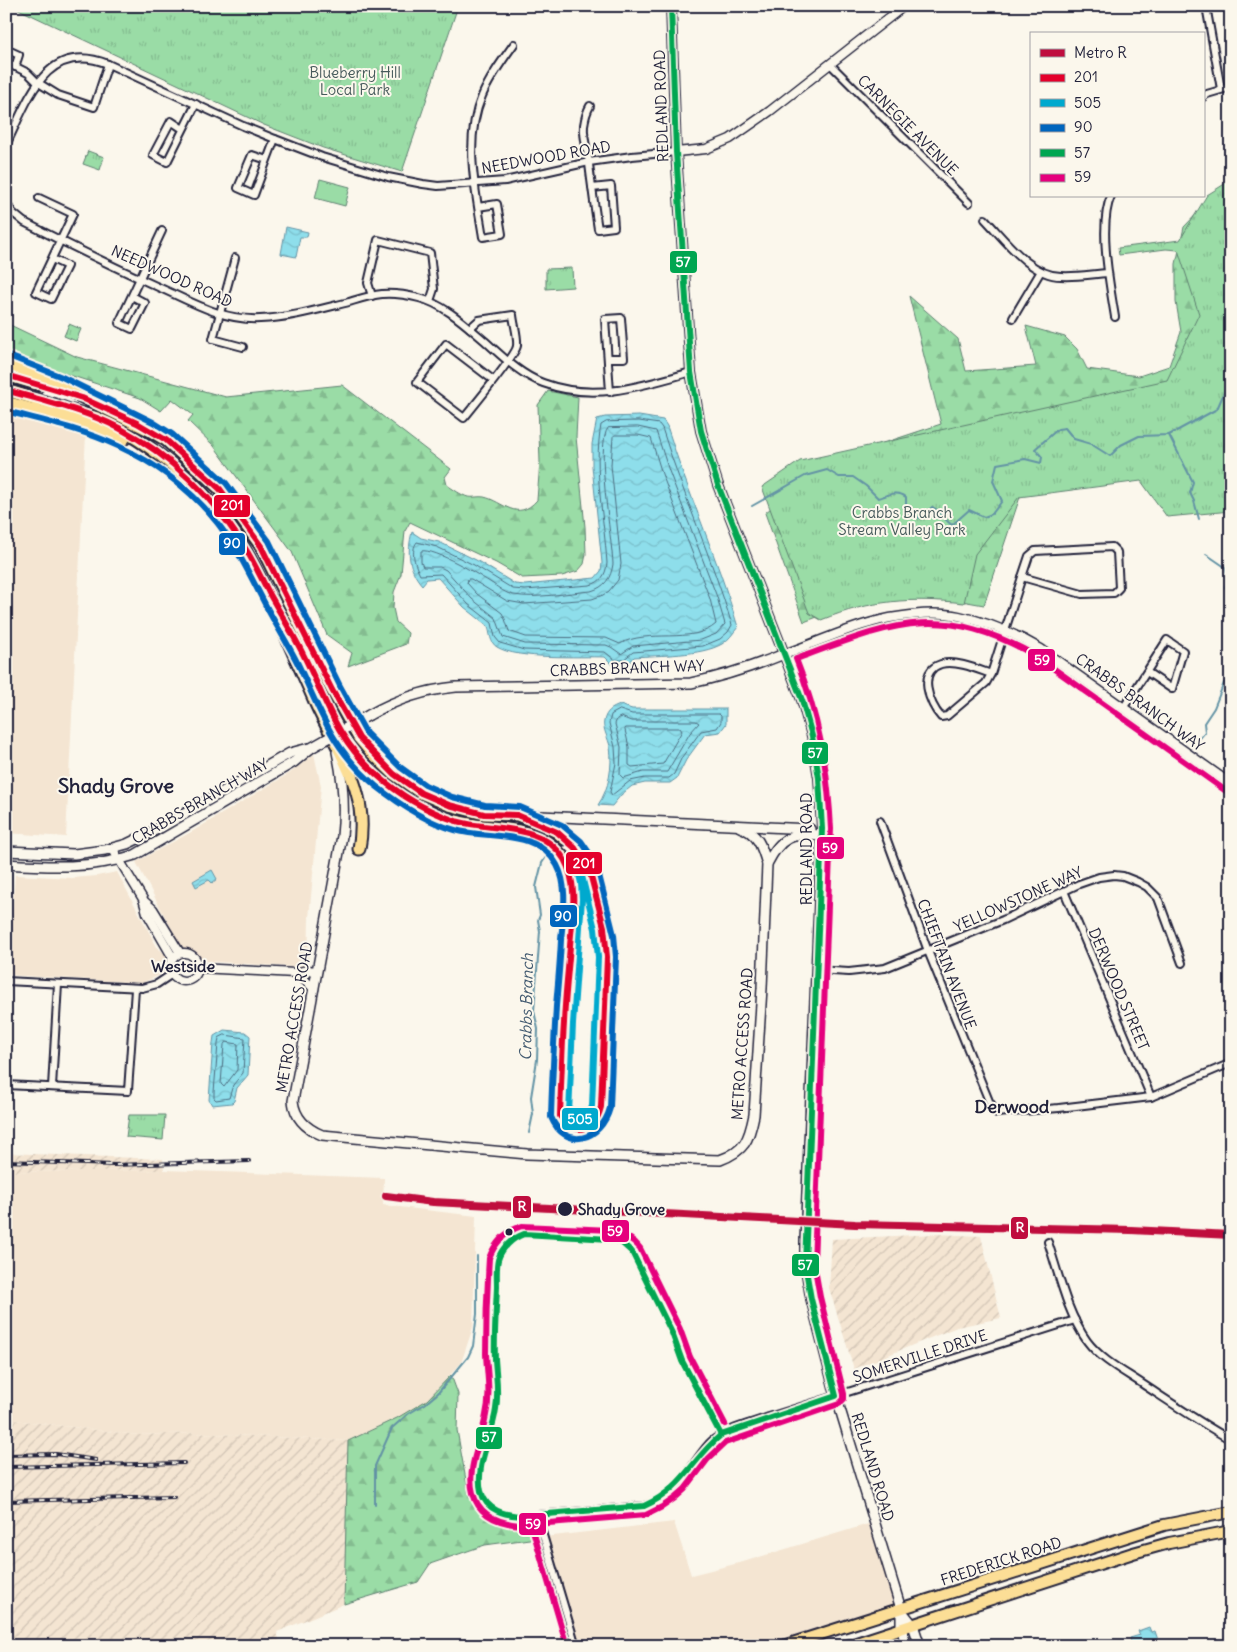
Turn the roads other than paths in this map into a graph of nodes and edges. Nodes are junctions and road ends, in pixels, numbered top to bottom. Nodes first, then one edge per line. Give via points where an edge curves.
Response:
1 (671, 6) edge
2 (904, 6) edge
3 (1206, 6) edge
4 (514, 44) dead end
5 (6, 49) edge
6 (6, 62) edge
7 (108, 64) junction
8 (830, 64) junction
9 (15, 67) junction
10 (37, 82) junction
11 (1231, 87) edge
12 (1221, 89) junction
13 (1204, 97) edge
14 (196, 104) junction
15 (590, 106) dead end
16 (183, 129) junction
17 (275, 139) junction
18 (6, 145) edge
19 (676, 152) junction
20 (267, 160) junction
21 (588, 162) junction
22 (475, 184) junction
23 (592, 188) junction
24 (39, 198) dead end
25 (1110, 198) edge
26 (969, 203) dead end
27 (7, 206) edge
28 (478, 207) junction
29 (986, 219) dead end
30 (162, 230) dead end
31 (60, 241) junction
32 (236, 258) dead end
33 (52, 259) junction
34 (1041, 271) junction
35 (1108, 273) junction
36 (140, 279) junction
37 (132, 296) junction
38 (372, 296) junction
39 (430, 302) junction
40 (220, 315) junction
41 (1115, 317) dead end
42 (1013, 318) dead end
43 (470, 328) junction
44 (243, 347) dead end
45 (608, 358) junction
46 (508, 361) junction
47 (6, 364) edge
48 (691, 372) junction
49 (6, 375) edge
50 (493, 380) junction
51 (6, 390) edge
52 (610, 392) junction
53 (82, 398) junction
54 (6, 402) edge
55 (179, 471) junction
56 (1022, 578) junction
57 (266, 589) junction
58 (1006, 631) junction
59 (784, 654) junction
60 (1147, 672) junction
61 (991, 674) junction
62 (1124, 707) junction
63 (334, 742) junction
64 (311, 748) junction
65 (1231, 784) edge
66 (517, 815) junction
67 (880, 821) dead end
68 (735, 825) junction
69 (822, 832) junction
70 (565, 839) dead end
71 (112, 848) junction
72 (359, 849) dead end
73 (6, 851) edge
74 (564, 858) dead end
75 (120, 860) junction
76 (767, 864) junction
77 (6, 865) edge
78 (1064, 892) junction
79 (928, 951) junction
80 (177, 956) junction
81 (1182, 963) dead end
82 (198, 968) junction
83 (816, 970) junction
84 (317, 971) junction
85 (295, 973) junction
86 (172, 974) junction
87 (6, 981) edge
88 (58, 984) junction
89 (135, 988) junction
90 (314, 989) junction
91 (1231, 1063) edge
92 (6, 1085) edge
93 (52, 1087) junction
94 (1151, 1097) junction
95 (1048, 1242) dead end
96 (1074, 1320) junction
97 (836, 1396) junction
98 (1231, 1440) edge
99 (1231, 1512) edge
100 (1231, 1531) edge
101 (901, 1609) junction
102 (913, 1625) junction
103 (901, 1628) junction
104 (576, 1646) edge
105 (783, 1646) edge
106 (848, 1646) edge
107 (906, 1646) edge
108 (920, 1646) edge

1 - 19 main road, REDLAND ROAD
2 - 8 street, NEEDWOOD ROAD
3 - 12 street
4 - 22 street via 488,82 476,113 472,141
5 - 9 street via 19,55
6 - 9 street
7 - 10 street, NEEDWOOD ROAD via 83,57 73,59 46,72
7 - 10 street via 94,107 58,95
7 - 14 street, NEEDWOOD ROAD
8 - 19 street, NEEDWOOD ROAD via 730,139 706,149
8 - 26 street, CARNEGIE AVENUE
9 - 10 street
10 - 18 street, NEEDWOOD ROAD
11 - 12 street
12 - 13 street
14 - 16 street
14 - 17 street, NEEDWOOD ROAD
15 - 21 street via 584,127
16 - 16 street via 167,162 154,155 171,121
17 - 20 street
17 - 22 street, NEEDWOOD ROAD via 388,177 438,186
19 - 21 street, NEEDWOOD ROAD
19 - 48 main road, REDLAND ROAD
20 - 20 street via 254,195 238,188 252,155
21 - 22 street, NEEDWOOD ROAD via 505,181
21 - 23 street
22 - 28 street
23 - 23 street via 611,186 614,227 598,229
24 - 31 street via 72,214
25 - 35 street via 1105,216
27 - 31 street, NEEDWOOD ROAD via 24,222
28 - 28 street via 497,204 502,234 483,237
29 - 34 street
30 - 36 street
31 - 33 street
31 - 36 street, NEEDWOOD ROAD
32 - 40 street
33 - 33 street via 36,292 51,299 66,266
34 - 35 street via 1060,276
34 - 42 street
35 - 41 street
36 - 37 street
36 - 40 street, NEEDWOOD ROAD
37 - 37 street via 119,323 132,329 145,303
38 - 39 street, NEEDWOOD ROAD via 395,294
38 - 39 street via 368,283 378,240 430,253 434,289
38 - 40 street, NEEDWOOD ROAD via 261,319
39 - 43 street, NEEDWOOD ROAD
40 - 44 street via 213,339
43 - 46 street, NEEDWOOD ROAD
43 - 46 street via 479,320 513,315 517,347
45 - 45 street via 605,319 622,318 624,358
45 - 52 street
46 - 50 street
46 - 52 street, NEEDWOOD ROAD via 543,383 578,391
47 - 53 highway
48 - 52 street, NEEDWOOD ROAD
48 - 59 main road, REDLAND ROAD via 701,431 718,485
49 - 53 highway
50 - 50 street via 464,418 417,382 446,344
51 - 55 highway, METRO ACCESS ROAD via 96,418 149,446
53 - 66 highway via 166,440 220,489 262,546 359,738 394,774 438,801 484,814
54 - 55 highway via 108,433 134,444
55 - 57 highway, METRO ACCESS ROAD via 205,494 226,520
56 - 56 street via 1029,556 1034,551 1112,547 1117,552 1119,588 1114,593 1082,594
56 - 58 street
57 - 63 highway, METRO ACCESS ROAD
57 - 74 highway via 301,651 343,738 368,768 422,807 458,822 535,834
58 - 59 street, CRABBS BRANCH WAY via 958,616 921,614 888,618
58 - 61 street
58 - 62 street, CRABBS BRANCH WAY via 1041,649
59 - 64 main road, CRABBS BRANCH WAY, bridge via 746,669 691,682 436,689 394,702
59 - 69 main road, REDLAND ROAD via 812,736 819,778
60 - 60 street via 1167,640 1183,651 1172,689
60 - 62 street
61 - 61 street via 986,683 947,716 941,716 934,709 927,684 934,668 950,663
62 - 65 street, CRABBS BRANCH WAY
63 - 72 highway via 352,775 361,804
63 - 84 main road, METRO ACCESS ROAD via 342,777 344,821
64 - 71 main road, CRABBS BRANCH WAY via 290,753 160,828
64 - 75 main road, CRABBS BRANCH WAY via 294,762 144,850
66 - 68 main road
66 - 70 highway via 557,832
67 - 79 street, CHIEFTAIN AVENUE
68 - 69 main road
68 - 76 main road via 757,838
69 - 76 main road via 789,836 773,850
69 - 83 main road, REDLAND ROAD
71 - 73 main road, CRABBS BRANCH WAY via 74,854
71 - 75 street
75 - 77 main road, CRABBS BRANCH WAY via 86,866
75 - 80 street via 143,899 147,913
76 - 90 main road, METRO ACCESS ROAD via 754,1115 744,1145 734,1155 720,1160 527,1154 314,1132 304,1125 293,1101
78 - 79 street, YELLOWSTONE WAY
78 - 81 street, YELLOWSTONE WAY via 1099,877 1114,875 1131,878 1146,887 1158,898
78 - 94 street, DERWOOD STREET
79 - 83 street, YELLOWSTONE WAY via 885,968 850,972
79 - 94 street, CHIEFTAIN AVENUE via 989,1101 997,1113
80 - 82 street via 191,955
80 - 86 street via 170,966
82 - 85 street
82 - 86 street via 189,980 178,979
83 - 97 main road, REDLAND ROAD via 805,1264
84 - 85 street
84 - 90 main road, METRO ACCESS ROAD
85 - 90 street
86 - 89 street via 152,986
87 - 88 street
88 - 89 street
88 - 93 street
89 - 93 street via 128,1092
91 - 94 street
92 - 93 street
95 - 96 street
96 - 97 street, SOMERVILLE DRIVE
96 - 98 street via 1100,1356
97 - 101 main road, REDLAND ROAD
97 - 104 street, SOMERVILLE DRIVE via 721,1435 711,1442 679,1484 654,1503 538,1515
99 - 101 main road, FREDERICK ROAD via 1164,1525
100 - 102 main road via 1133,1553
101 - 102 main road
101 - 103 main road
101 - 105 main road, FREDERICK ROAD
102 - 103 main road
102 - 108 main road
103 - 106 main road
103 - 107 main road

